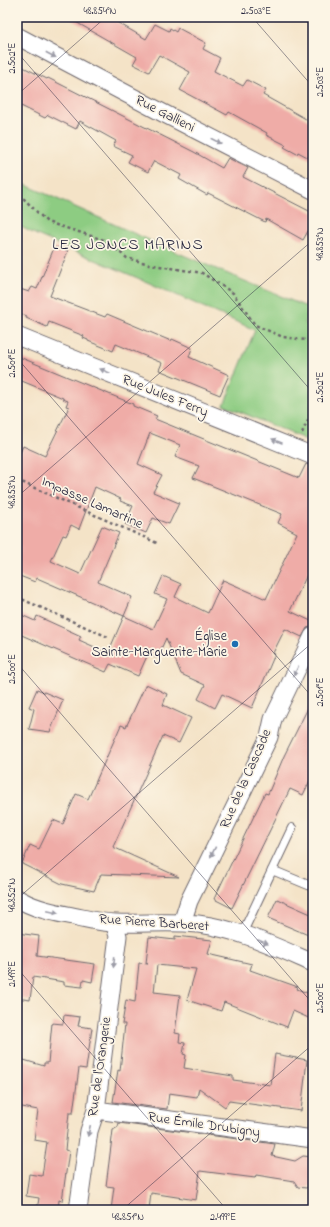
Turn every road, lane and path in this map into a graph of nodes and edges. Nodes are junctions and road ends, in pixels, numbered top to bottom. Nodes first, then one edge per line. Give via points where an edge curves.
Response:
1 (17, 36) edge
2 (313, 190) edge
3 (17, 198) edge
4 (17, 336) edge
5 (313, 341) edge
6 (313, 409) edge
7 (295, 448) junction
8 (313, 456) edge
9 (17, 480) edge
10 (159, 544) dead end
11 (17, 597) edge
12 (108, 636) dead end
13 (311, 645) edge
14 (292, 828) dead end
15 (272, 870) junction
16 (313, 887) edge
17 (17, 898) edge
18 (114, 923) junction
19 (182, 923) junction
20 (242, 934) junction
21 (313, 963) edge
22 (96, 1110) junction
23 (313, 1139) edge
24 (78, 1210) edge

1 -> 2 street, Rue Gallieni
3 - 5 path via 24,199 47,222 104,240 127,258 202,273 233,293 255,325 283,337
7 -> 4 street, Rue Jules Ferry
6 - 7 path
7 - 8 street, Rue Jules Ferry
9 - 10 path, Impasse Lamartine
11 - 12 path
13 -> 19 street, Rue de la Cascade via 273,719 268,737 189,901
14 - 15 lane
15 - 16 lane
15 - 20 lane
17 -> 18 street, Rue Pierre Barberet via 48,912
18 - 19 street, Rue Pierre Barberet
18 -> 22 street, Rue de l'Orangerie via 118,936
19 - 20 street, Rue Pierre Barberet
20 -> 21 street, Rue Pierre Barberet
22 - 23 street, Rue Émile Drubigny
22 -> 24 street, Rue de l'Orangerie via 89,1131

